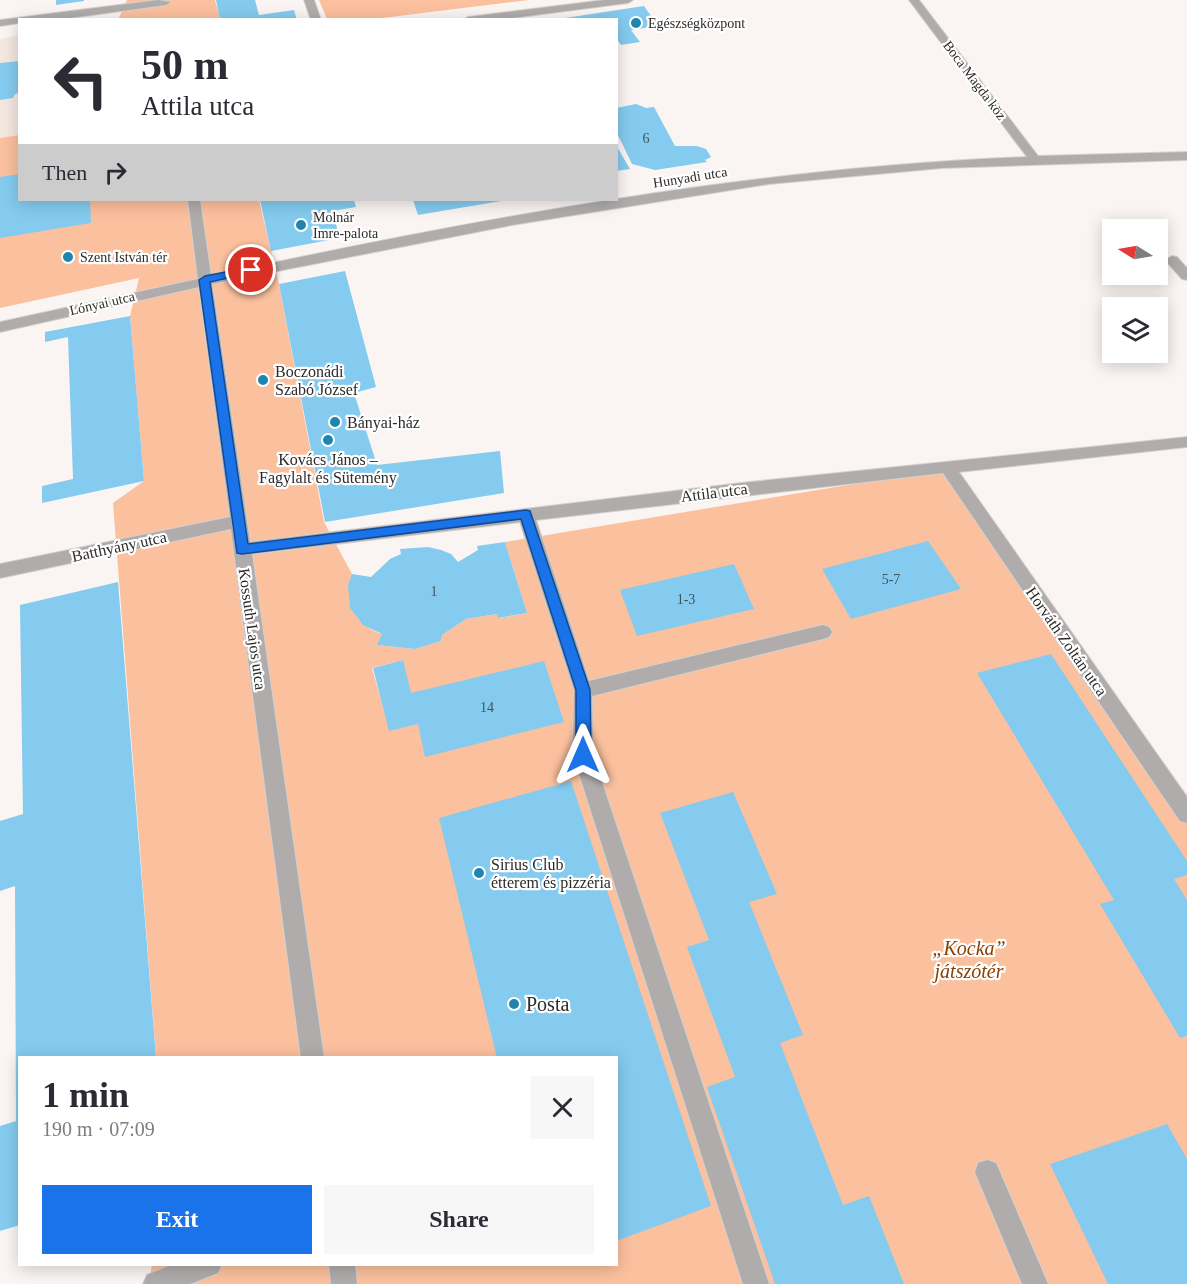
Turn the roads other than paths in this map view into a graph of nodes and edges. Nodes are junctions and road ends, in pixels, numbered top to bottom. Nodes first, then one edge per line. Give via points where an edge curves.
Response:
1 (309, 0) edge
2 (628, 0) edge
3 (914, 0) edge
4 (167, 4) edge
5 (508, 17) edge
6 (44, 18) edge
7 (315, 18) edge
8 (18, 20) edge
9 (0, 23) edge
10 (1187, 156) edge
11 (1035, 160) junction
12 (194, 201) edge
13 (1172, 260) dead end
14 (1187, 276) edge
15 (205, 280) junction
16 (0, 327) edge
17 (1187, 442) edge
18 (947, 467) junction
19 (526, 514) junction
20 (238, 521) junction
21 (242, 549) junction
22 (0, 571) edge
23 (823, 632) dead end
24 (583, 690) junction
25 (1187, 814) edge
26 (313, 1056) edge
27 (987, 1172) dead end
28 (204, 1266) edge
29 (342, 1266) edge
30 (156, 1284) edge
31 (344, 1284) edge
32 (756, 1284) edge
33 (1035, 1284) edge

1 - 7 street
2 - 5 street
3 - 11 street, Boca Magda köz
4 - 6 street
8 - 9 street
10 - 11 street, Hunyadi utca
11 - 15 street, Hunyadi utca via 842,172 696,190 502,222
12 - 15 street, Kossuth Lajos utca
13 - 14 street
15 - 16 street, Lónyai utca
15 - 20 street, Kossuth Lajos utca
17 - 18 street, Attila utca
18 - 19 street, Attila utca
18 - 25 street, Horváth Zoltán utca
19 - 21 street, Attila utca
19 - 24 street
20 - 21 street, Kossuth Lajos utca
20 - 22 street, Batthyány utca
21 - 26 street, Kossuth Lajos utca
23 - 24 street
24 - 32 street via 583,755
27 - 33 street
28 - 30 street
29 - 31 street

